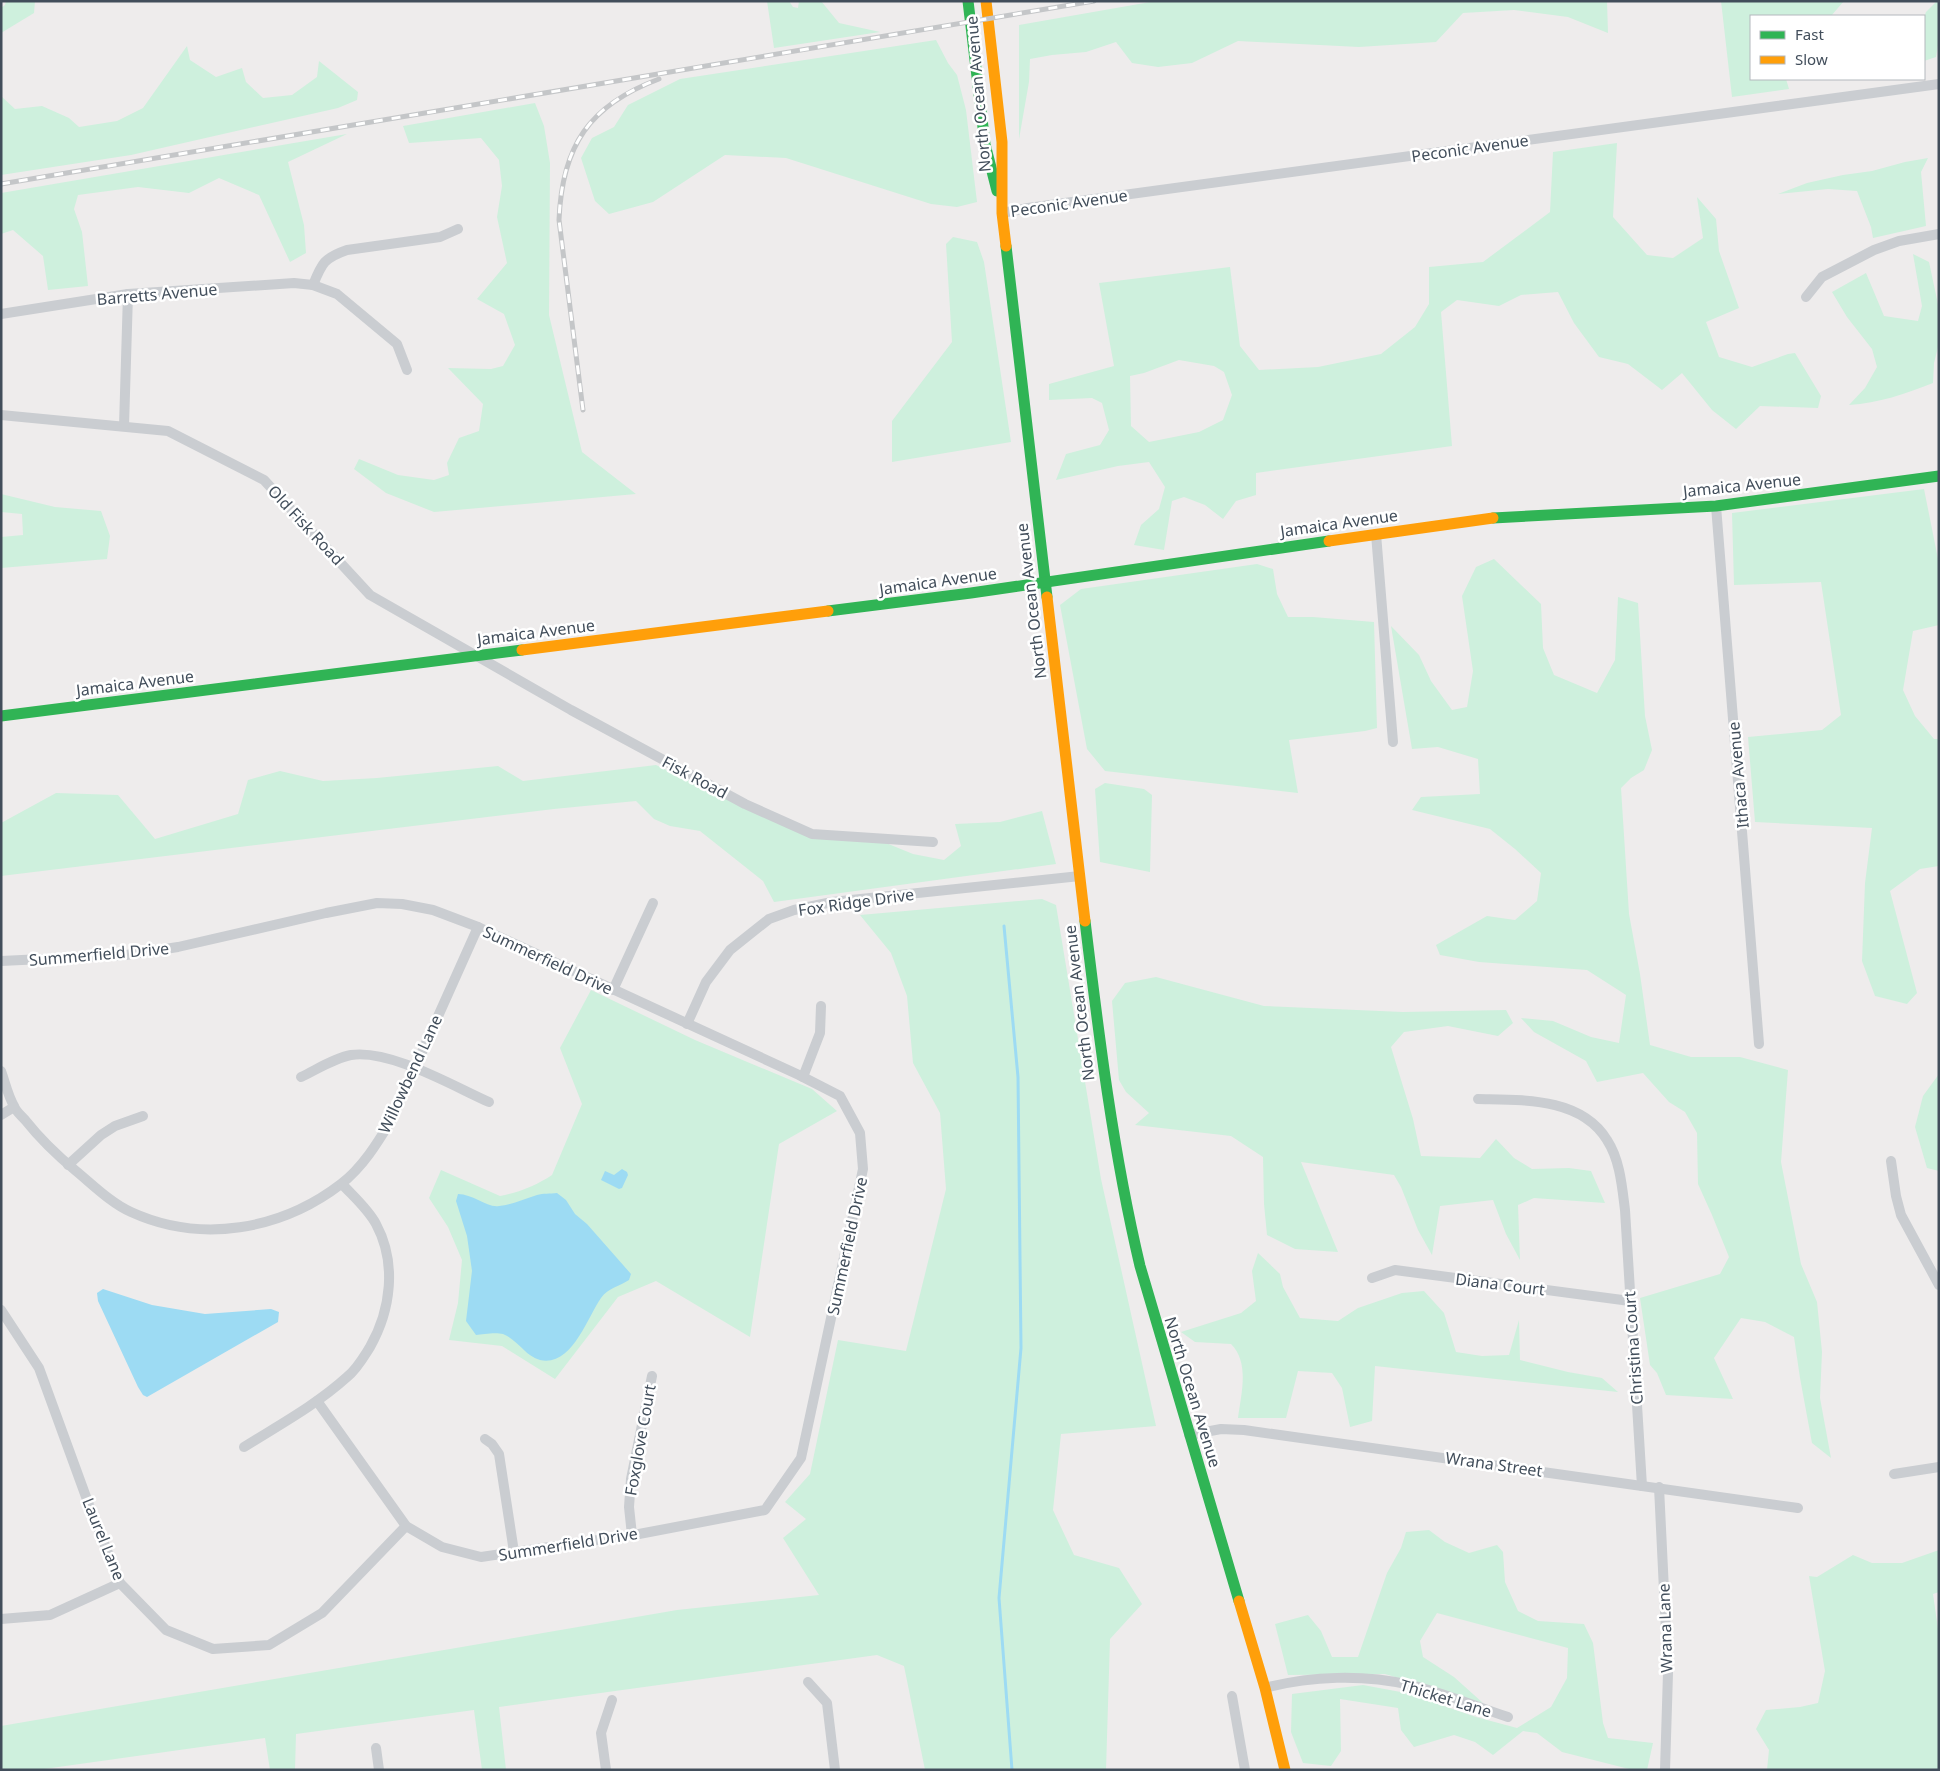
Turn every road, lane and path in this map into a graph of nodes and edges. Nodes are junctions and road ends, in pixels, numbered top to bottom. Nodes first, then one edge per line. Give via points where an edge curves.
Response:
1 (968, 1) edge
2 (987, 4) edge
3 (1939, 84) edge
4 (1002, 213) junction
5 (458, 229) dead end
6 (1939, 234) edge
7 (314, 285) junction
8 (128, 294) junction
9 (1806, 297) dead end
10 (1, 314) edge
11 (407, 370) dead end
12 (1, 415) edge
13 (124, 426) junction
14 (1939, 476) edge
15 (1716, 506) junction
16 (1376, 534) junction
17 (1045, 582) junction
18 (475, 656) junction
19 (1, 716) edge
20 (1393, 742) dead end
21 (933, 842) dead end
22 (1080, 876) junction
23 (652, 903) dead end
24 (478, 927) junction
25 (1, 961) edge
26 (613, 990) junction
27 (821, 1006) dead end
28 (687, 1024) junction
29 (1759, 1044) dead end
30 (414, 1068) junction
31 (1, 1071) edge
32 (803, 1076) junction
33 (301, 1077) dead end
34 (1478, 1099) dead end
35 (489, 1102) dead end
36 (14, 1107) junction
37 (1, 1114) edge
38 (143, 1116) dead end
39 (1892, 1161) dead end
40 (68, 1165) junction
41 (342, 1184) junction
42 (1372, 1278) dead end
43 (1939, 1285) edge
44 (1630, 1301) junction
45 (1, 1310) edge
46 (652, 1376) dead end
47 (317, 1401) junction
48 (1189, 1435) junction
49 (485, 1439) dead end
50 (244, 1447) dead end
51 (1939, 1467) edge
52 (1894, 1474) dead end
53 (1642, 1486) junction
54 (1659, 1487) junction
55 (1798, 1508) dead end
56 (406, 1526) junction
57 (632, 1535) junction
58 (514, 1552) junction
59 (120, 1583) junction
60 (1, 1619) edge
61 (808, 1682) dead end
62 (1265, 1688) junction
63 (1232, 1696) dead end
64 (612, 1700) dead end
65 (1508, 1717) dead end
66 (376, 1748) dead end
67 (379, 1770) edge
68 (606, 1770) edge
69 (835, 1770) edge
70 (1246, 1770) edge
71 (1285, 1770) edge
72 (1665, 1770) edge

1 - 4 main road, North Ocean Avenue via 985,144
2 - 4 main road, North Ocean Avenue via 1002,142
3 - 4 street, Peconic Avenue
4 - 17 main road, North Ocean Avenue
5 - 7 street via 440,237 335,254 322,262
6 - 9 street via 1899,241 1874,250 1822,277
7 - 8 street, Barretts Avenue via 294,283
7 - 11 street, Barretts Avenue via 337,294 397,344
8 - 10 street, Barretts Avenue
8 - 13 street
12 - 13 street, Old Fisk Road
13 - 18 street, Old Fisk Road via 168,431 264,480 370,595
14 - 15 main road, Jamaica Avenue
15 - 16 main road, Jamaica Avenue via 1488,518
15 - 29 street, Ithaca Avenue
16 - 17 main road, Jamaica Avenue
16 - 20 street
17 - 18 main road, Jamaica Avenue
17 - 22 main road, North Ocean Avenue
18 - 19 main road, Jamaica Avenue
18 - 21 street, Fisk Road via 746,804 812,834
22 - 28 street, Fox Ridge Drive via 832,902 769,919 730,950 706,982
22 - 48 main road, North Ocean Avenue via 1105,1084 1124,1195 1142,1275
23 - 26 street
24 - 25 street, Summerfield Drive via 433,910 378,903 178,947 126,954
24 - 26 street, Summerfield Drive
24 - 30 street, Willowbend Lane
26 - 28 street, Summerfield Drive
27 - 32 street via 820,1032
28 - 32 street, Summerfield Drive
30 - 33 street via 370,1054 349,1055
30 - 35 street
30 - 41 street, Willowbend Lane via 392,1119 375,1147
31 - 36 street, Willowbend Lane
32 - 57 street, Summerfield Drive via 840,1096 860,1132 863,1169 801,1458 765,1510
34 - 44 street, Christina Court via 1560,1105 1598,1128 1608,1140 1615,1157 1625,1210
36 - 37 street
36 - 40 street, Willowbend Lane via 44,1143
38 - 40 street via 101,1135
39 - 43 street via 1901,1215
40 - 41 street, Willowbend Lane via 129,1211 158,1223 193,1228 224,1230 256,1225 303,1208
41 - 47 street via 376,1224 389,1263 389,1295 384,1318 359,1366
42 - 44 street, Diana Court via 1395,1270
44 - 53 street, Christina Court
45 - 59 street, Laurel Lane via 39,1368
46 - 57 street, Foxglove Court via 631,1479
47 - 50 street
47 - 56 street, Summerfield Drive
48 - 53 street, Wrana Street via 1221,1429 1244,1430
48 - 62 main road, North Ocean Avenue
49 - 58 street via 500,1454
51 - 52 street
53 - 54 street, Wrana Street
54 - 55 street, Wrana Street
54 - 72 street, Wrana Lane via 1668,1673
56 - 58 street, Summerfield Drive via 442,1547 481,1557
56 - 59 street, Laurel Lane via 322,1613 269,1646 213,1649 166,1630
57 - 58 street, Summerfield Drive
59 - 60 street via 50,1615
61 - 69 street via 826,1703
62 - 65 street, Thicket Lane via 1287,1682 1332,1678 1372,1679 1410,1685
62 - 71 main road, North Ocean Avenue
63 - 70 street
64 - 68 street via 602,1733
66 - 67 street

